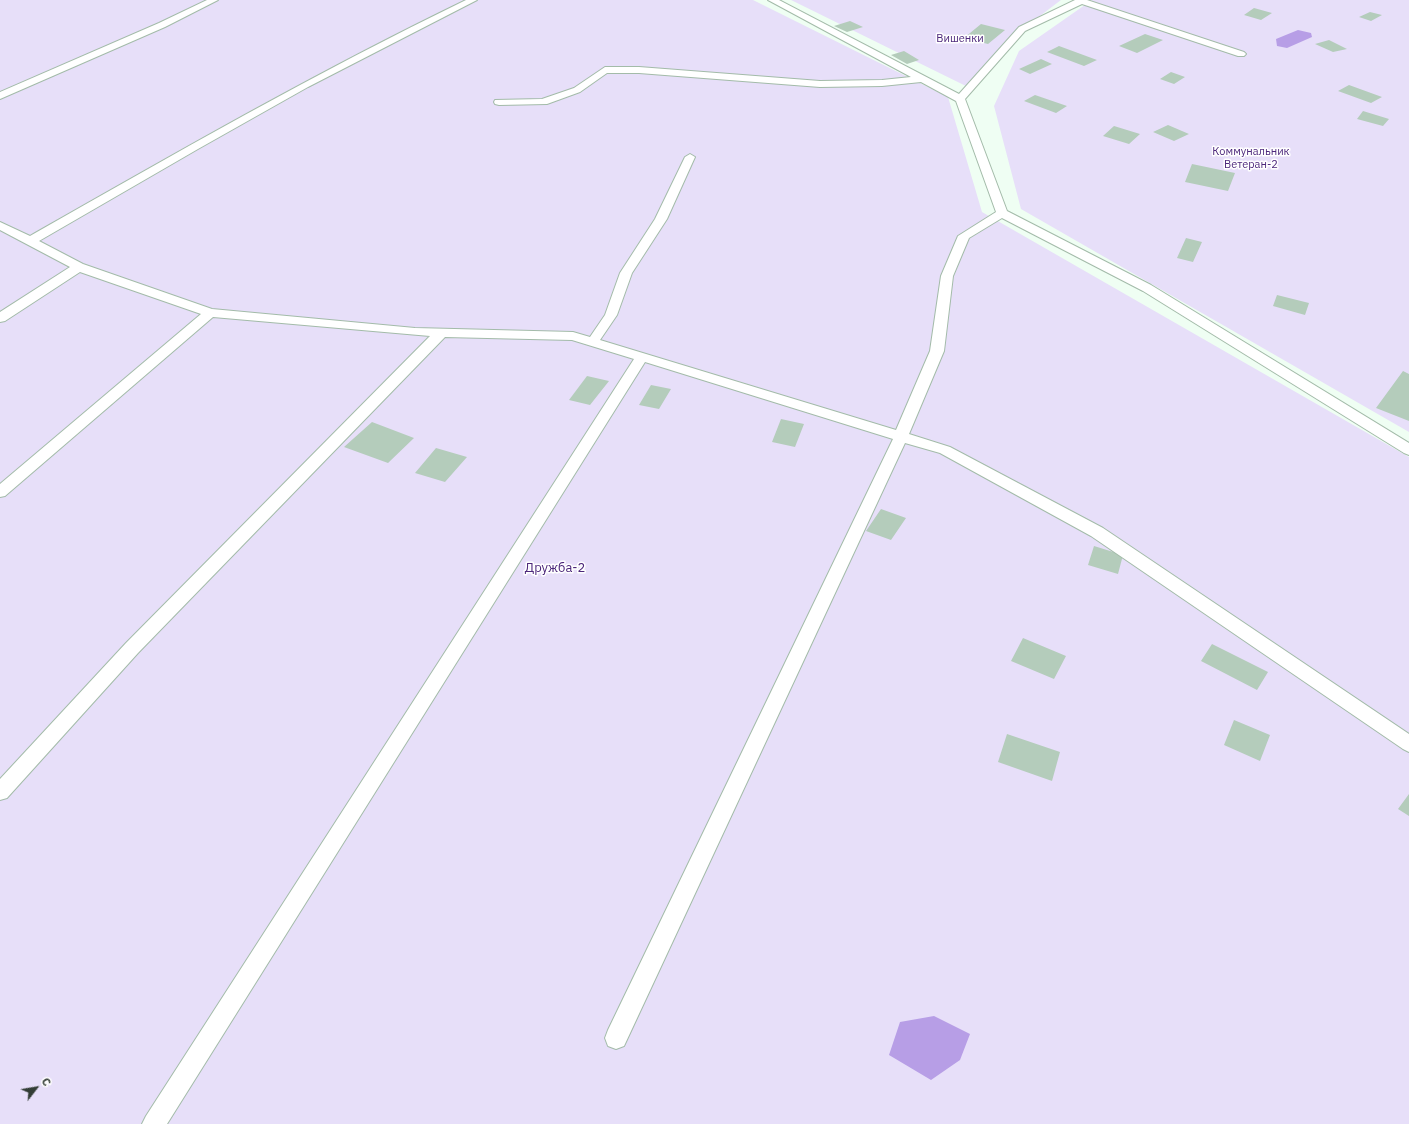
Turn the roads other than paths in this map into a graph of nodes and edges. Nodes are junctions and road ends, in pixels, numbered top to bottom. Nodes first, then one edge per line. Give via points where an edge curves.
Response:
1 (214, 0) edge
2 (473, 0) edge
3 (772, 0) edge
4 (1080, 0) edge
5 (1241, 54) dead end
6 (923, 79) junction
7 (0, 96) edge
8 (960, 99) junction
9 (499, 102) dead end
10 (690, 157) dead end
11 (1002, 213) junction
12 (0, 225) edge
13 (30, 242) junction
14 (79, 267) junction
15 (210, 314) junction
16 (0, 318) edge
17 (440, 333) junction
18 (592, 343) junction
19 (642, 357) junction
20 (901, 436) junction
21 (1409, 450) edge
22 (0, 492) edge
23 (1409, 744) edge
24 (0, 792) edge
25 (616, 1038) dead end
26 (154, 1124) edge

1 - 7 lane
2 - 13 lane via 421,24 246,117
3 - 6 lane
4 - 5 lane
4 - 8 lane via 1022,29
6 - 8 lane
6 - 9 lane via 882,83 820,84 640,70 605,70 577,90 543,102
8 - 11 lane
10 - 18 lane via 661,219 626,273 611,315
11 - 20 lane via 964,236 947,276 937,351
11 - 21 lane via 1147,288
12 - 13 lane
13 - 14 lane
14 - 15 lane
14 - 16 lane
15 - 17 lane
15 - 22 lane
17 - 18 lane via 573,336
17 - 24 lane via 132,648
18 - 19 lane
19 - 20 lane
19 - 26 lane
20 - 23 lane via 945,450 1097,532
20 - 25 lane

